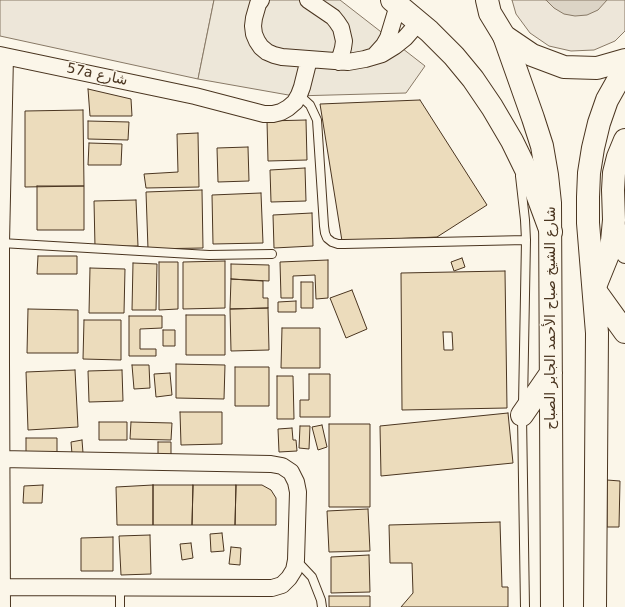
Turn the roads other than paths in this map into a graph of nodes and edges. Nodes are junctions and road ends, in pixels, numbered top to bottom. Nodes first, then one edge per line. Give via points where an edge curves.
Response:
1 (261, 0) edge
2 (308, 0) edge
3 (471, 0) edge
4 (395, 3) edge
5 (488, 7) edge
6 (419, 22) junction
7 (504, 36) junction
8 (2, 56) edge
9 (374, 56) junction
10 (303, 59) junction
11 (625, 60) edge
12 (339, 62) junction
13 (625, 68) edge
14 (299, 95) junction
15 (195, 96) junction
16 (625, 140) edge
17 (512, 141) junction
18 (1, 194) edge
19 (614, 220) junction
20 (551, 232) junction
21 (526, 240) junction
22 (1, 243) junction
23 (272, 254) dead end
24 (625, 255) edge
25 (594, 289) junction
26 (1, 293) edge
27 (625, 332) edge
28 (551, 373) junction
29 (0, 393) edge
30 (522, 414) junction
31 (1, 459) junction
32 (1, 494) edge
33 (296, 560) junction
34 (2, 587) junction
35 (120, 588) junction
36 (1, 607) edge
37 (120, 607) edge
38 (322, 607) edge
39 (525, 607) edge
40 (552, 607) edge
41 (595, 607) edge

1 - 10 street via 253,26 257,41 267,52 274,55
2 - 12 street via 338,22 344,41
3 - 5 main road
4 - 6 main road
4 - 9 street via 388,38
5 - 7 main road
6 - 9 street via 400,43
6 - 17 main road via 454,56 473,79
7 - 11 main road via 532,56 564,67 597,68
7 - 20 main road, شارع الشيخ صباح الأحمد الجابر الصباح via 542,146 549,189
8 - 15 street, 57a شارع
8 - 18 street
9 - 12 street via 357,61
10 - 12 street
10 - 14 street, 57a شارع via 302,87
10 - 15 street, 57a شارع via 291,91 278,104 270,106
13 - 25 main road via 607,100 599,123 589,173 588,223
14 - 15 street, 57a شارع via 288,108 272,114
14 - 21 lane via 310,105 317,120 324,226 327,238 332,242 344,244
16 - 19 main road via 614,173
17 - 20 main road via 534,186
17 - 21 lane via 521,180
18 - 22 street
19 - 24 street
19 - 25 main road via 609,252
20 - 28 main road, شارع الشيخ صباح الأحمد الجابر الصباح
21 - 30 lane
22 - 23 lane via 209,255
22 - 26 street
25 - 27 main road
25 - 41 main road via 597,332
26 - 29 street
28 - 30 main road
28 - 40 main road, شارع الشيخ صباح الأحمد الجابر الصباح
29 - 31 street
30 - 39 lane
31 - 32 street
31 - 33 street via 282,466 291,472 298,492
32 - 34 street
33 - 35 street via 289,578 282,585 272,588
33 - 38 lane via 312,577
34 - 35 street
34 - 36 street
35 - 37 lane

